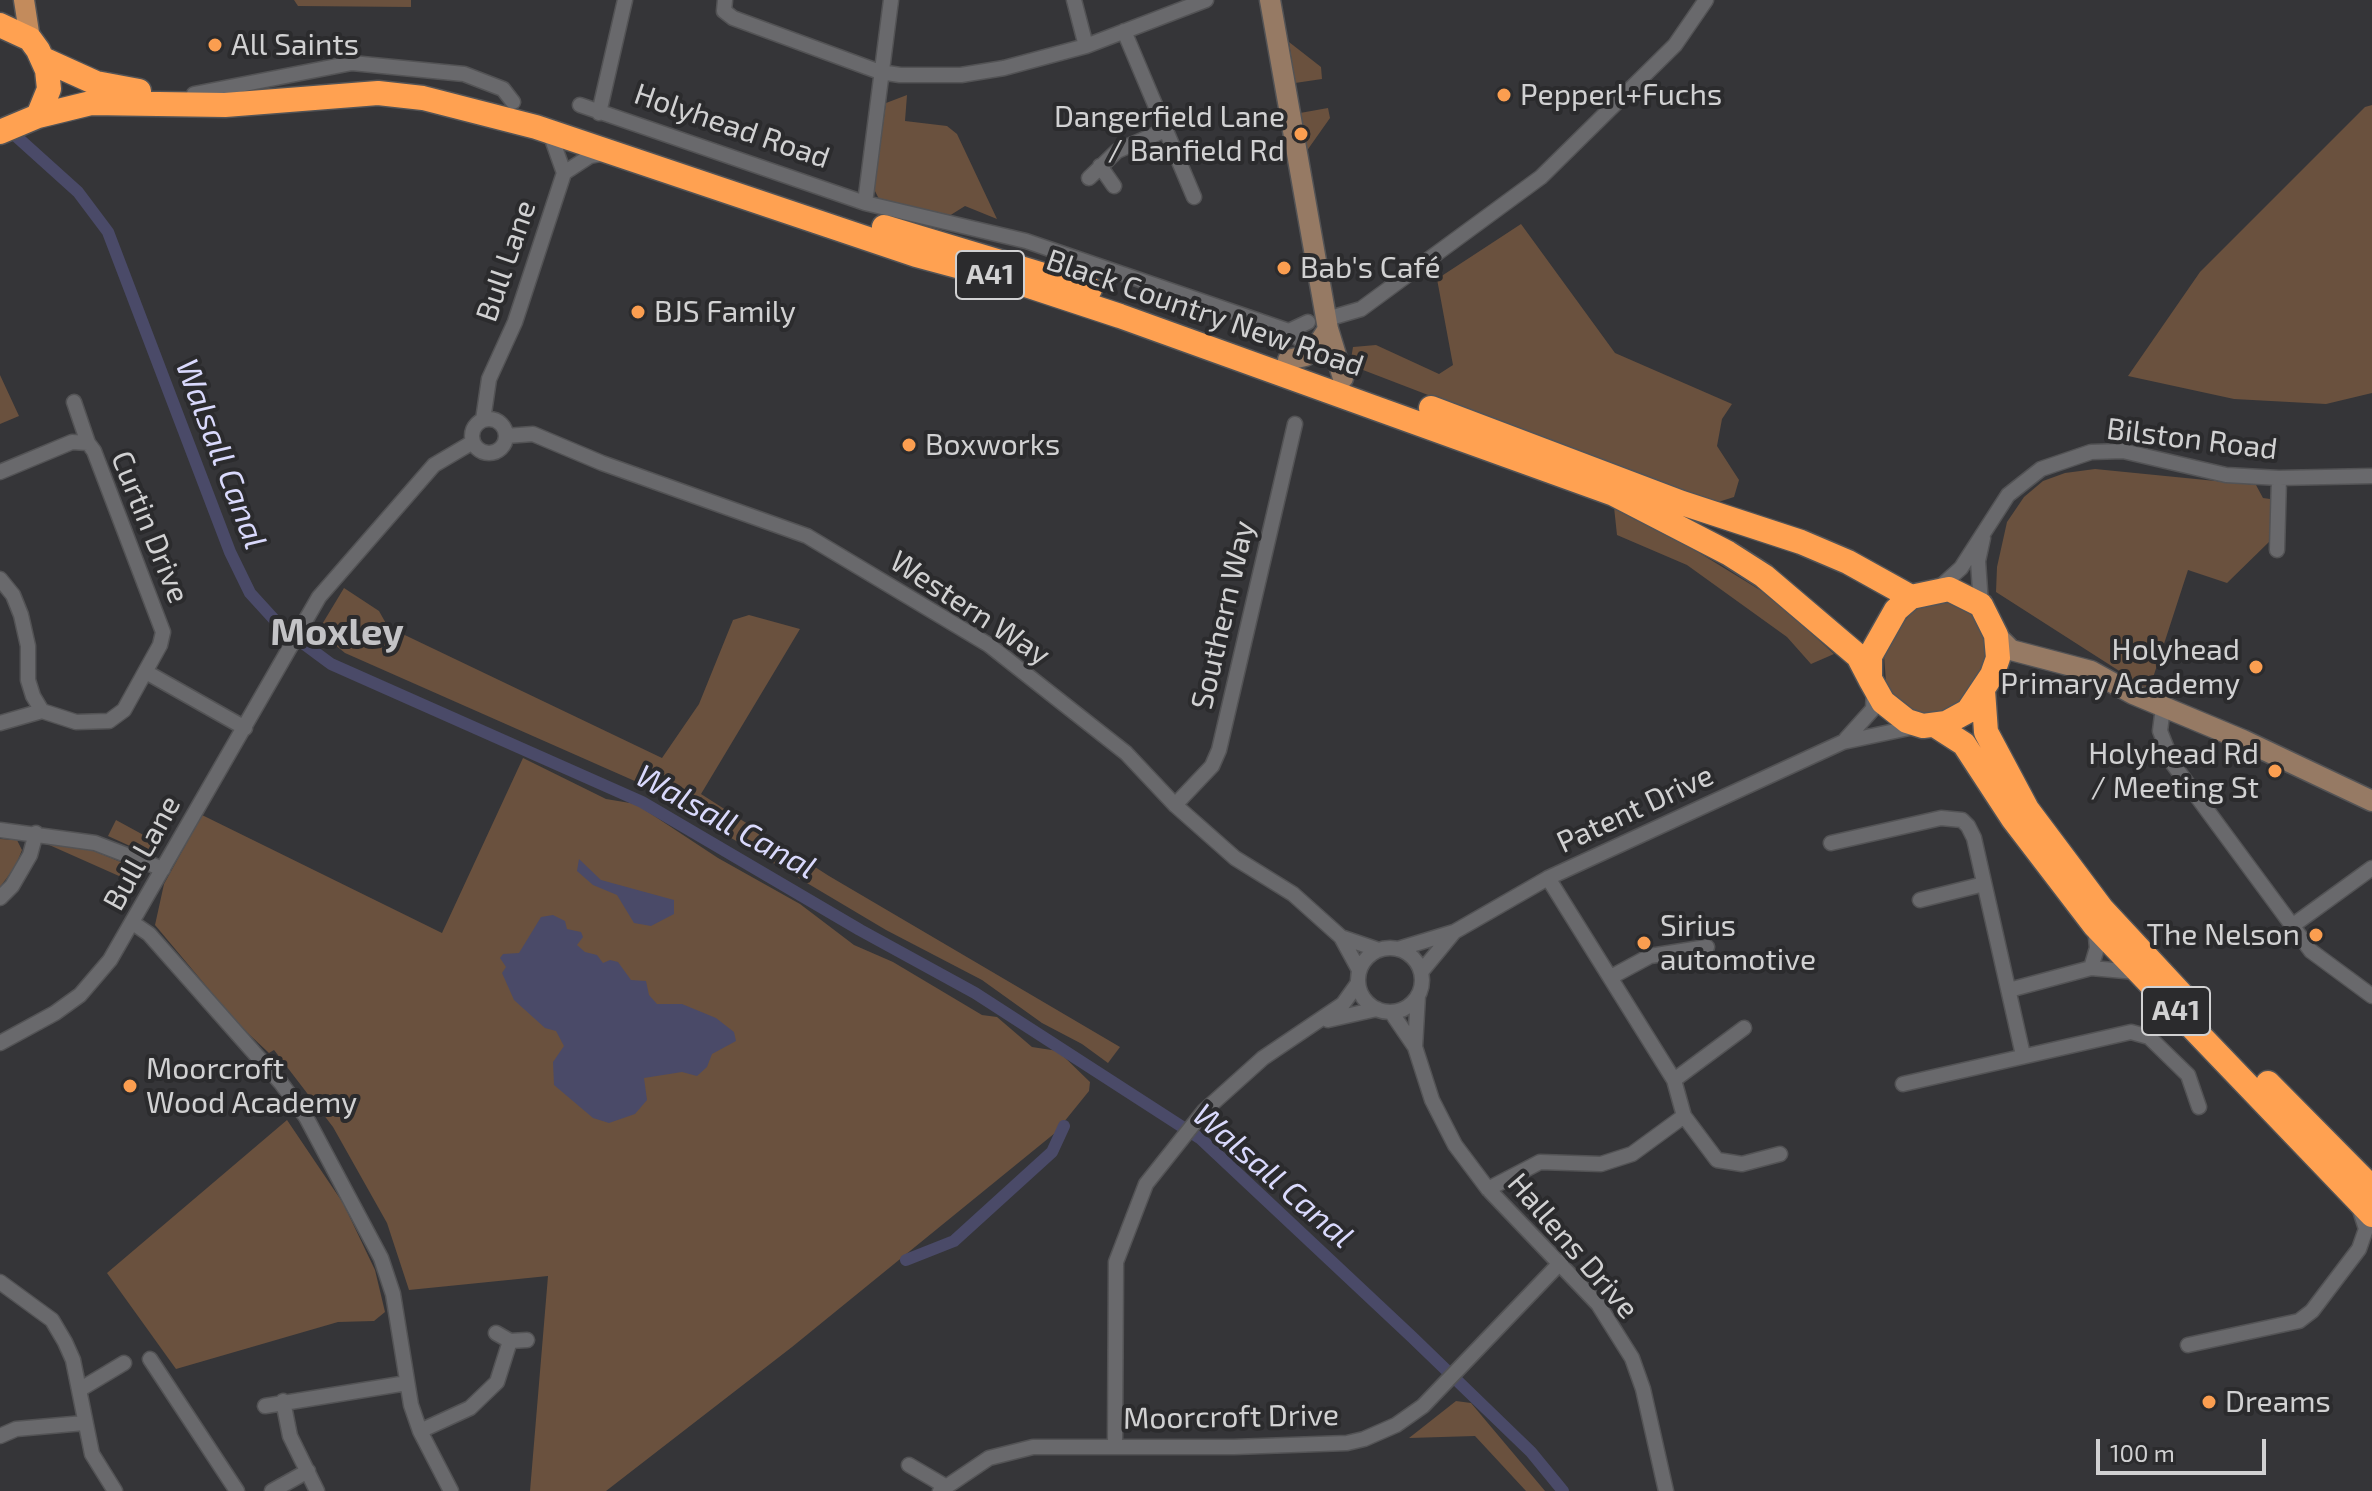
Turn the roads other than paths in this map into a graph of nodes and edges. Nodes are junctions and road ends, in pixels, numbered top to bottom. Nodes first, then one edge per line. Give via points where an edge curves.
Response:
1 (24, 0) edge
2 (625, 0) edge
3 (725, 0) edge
4 (891, 0) edge
5 (1074, 0) edge
6 (1206, 0) edge
7 (1270, 0) edge
8 (1706, 0) edge
9 (0, 25) edge
10 (1124, 31) junction
11 (1086, 46) junction
12 (37, 49) junction
13 (880, 72) junction
14 (580, 105) dead end
15 (599, 113) junction
16 (33, 120) junction
17 (536, 127) junction
18 (1165, 130) junction
19 (0, 132) edge
20 (614, 151) junction
21 (1100, 166) junction
22 (564, 173) junction
23 (1089, 178) dead end
24 (1114, 186) dead end
25 (1194, 197) dead end
26 (865, 203) junction
27 (1321, 323) junction
28 (1289, 331) junction
29 (1296, 351) junction
30 (1343, 378) junction
31 (74, 402) dead end
32 (483, 420) junction
33 (1295, 424) dead end
34 (506, 436) junction
35 (473, 442) junction
36 (88, 443) junction
37 (0, 472) edge
38 (2372, 476) edge
39 (2279, 478) junction
40 (1986, 526) junction
41 (2277, 550) dead end
42 (0, 579) edge
43 (1923, 594) junction
44 (1981, 605) junction
45 (1996, 635) junction
46 (2056, 661) junction
47 (146, 672) junction
48 (1988, 683) junction
49 (1872, 684) junction
50 (2163, 707) junction
51 (42, 711) junction
52 (0, 723) edge
53 (1929, 726) junction
54 (245, 728) junction
55 (1843, 742) junction
56 (2372, 801) edge
57 (1175, 805) junction
58 (0, 830) edge
59 (36, 833) junction
60 (1831, 843) dead end
61 (2372, 868) edge
62 (163, 869) junction
63 (1548, 878) junction
64 (1984, 884) junction
65 (0, 898) edge
66 (1920, 900) dead end
67 (133, 923) junction
68 (2095, 926) junction
69 (2292, 926) junction
70 (1454, 932) junction
71 (1341, 937) junction
72 (1707, 947) dead end
73 (1398, 949) junction
74 (1379, 950) junction
75 (2091, 968) junction
76 (1421, 972) junction
77 (2136, 972) junction
78 (1358, 977) junction
79 (1611, 977) junction
80 (2009, 990) junction
81 (1418, 995) junction
82 (2372, 996) edge
83 (1384, 1011) junction
84 (1313, 1026) junction
85 (1744, 1028) dead end
86 (0, 1043) edge
87 (1415, 1047) junction
88 (2023, 1055) junction
89 (1674, 1080) junction
90 (1903, 1084) dead end
91 (2199, 1107) dead end
92 (1684, 1116) junction
93 (1780, 1154) dead end
94 (1488, 1189) junction
95 (2361, 1190) edge
96 (2372, 1215) edge
97 (2366, 1246) edge
98 (1561, 1262) junction
99 (0, 1282) edge
100 (496, 1333) dead end
101 (527, 1340) dead end
102 (510, 1341) junction
103 (2188, 1345) dead end
104 (150, 1359) dead end
105 (124, 1363) dead end
106 (407, 1383) junction
107 (79, 1390) junction
108 (283, 1401) junction
109 (265, 1406) dead end
110 (84, 1423) junction
111 (420, 1431) junction
112 (0, 1436) edge
113 (1115, 1446) junction
114 (909, 1465) dead end
115 (308, 1471) junction
116 (942, 1488) edge
117 (115, 1491) edge
118 (237, 1491) edge
119 (272, 1491) edge
120 (317, 1491) edge
121 (451, 1491) edge
122 (1666, 1491) edge

1 - 12 main road
2 - 15 street
3 - 13 street via 724,11 733,18
4 - 13 street
5 - 11 street
6 - 10 street
7 - 27 street
8 - 27 street via 1675,45 1541,177 1361,309
9 - 12 highway, A41
10 - 11 street
10 - 18 street
11 - 13 street via 981,73
12 - 16 highway via 49,89
12 - 29 highway, Black Country New Road / A41 via 96,83 144,92 194,94 376,80 424,83 513,102 889,229
13 - 26 street
14 - 15 street, Holyhead Road
15 - 26 street, Holyhead Road
16 - 17 highway, Black Country New Road / A41 via 91,103 225,105 378,93 438,101
16 - 19 highway, A41
17 - 20 highway, Black Country New Road / A41
17 - 22 street via 552,139
18 - 21 street via 1117,151
18 - 25 street
20 - 22 street, Bull Lane via 590,156
20 - 49 highway, Black Country New Road / A41 via 916,255 1120,316 1614,494 1764,576 1858,656
21 - 23 street
21 - 24 street
22 - 32 street, Bull Lane via 515,322 489,379
26 - 28 street, Holyhead Road via 1026,241
27 - 28 street
27 - 29 street via 1315,349 1305,356
27 - 30 street
28 - 29 street, Holyhead Road
29 - 30 highway, Black Country New Road / A41
30 - 43 highway, Black Country New Road / A41 via 1801,542
31 - 36 street
32 - 34 street via 499,421
32 - 35 street, Bull Lane via 472,432
33 - 57 street, Southern Way via 1219,750 1212,766
34 - 35 street via 502,447 492,452 481,451
34 - 57 street, Western Way via 533,434 807,536 989,645 1126,753
35 - 54 street, Bull Lane via 434,465 319,597
36 - 37 street, Curtin Drive via 72,442
36 - 47 street, Curtin Drive via 163,632
38 - 39 street, Bilston Road
39 - 40 street, Bilston Road via 2226,475 2123,451 2091,452 2041,469 2008,495
39 - 41 street
40 - 43 street, Bilston Road via 1955,576
40 - 44 street, Bilston Road via 1978,561
42 - 51 street via 21,615 28,680
43 - 44 highway, A41 via 1949,589
43 - 49 highway via 1896,610 1874,645
44 - 45 highway
45 - 46 street via 2011,650
45 - 48 highway, A41 via 1998,658
46 - 48 street via 2008,667
46 - 50 street
47 - 51 street, Curtin Drive via 124,710 109,721 76,722
47 - 54 street
48 - 53 highway via 1968,711
48 - 95 highway, A41 via 1986,732 1996,755 2069,867 2125,935
49 - 53 highway, A41 via 1895,713
49 - 55 street, Patent Drive via 1873,709
50 - 56 street
50 - 69 street via 2160,731 2173,764
51 - 52 street
53 - 55 street, Patent Drive
53 - 68 highway, A41 via 1964,744 2053,875
54 - 62 street, Bull Lane
55 - 63 street, Patent Drive
57 - 71 street, Western Way via 1235,858 1293,894
58 - 59 street
59 - 62 street via 95,843
59 - 65 street via 30,855
60 - 64 street via 1952,817 1968,826
61 - 69 street
62 - 67 street, Bull Lane
63 - 70 street, Patent Drive
63 - 79 street
64 - 66 street
64 - 80 street
67 - 86 street, Bull Lane via 80,995
67 - 106 street via 149,934 306,1117 381,1258 393,1294
68 - 75 street via 2097,948
68 - 77 highway, A41
69 - 82 street via 2311,951
70 - 73 street, Patent Drive
70 - 76 street, Patent Drive
71 - 74 street, Western Way
71 - 78 street, Western Way
72 - 79 street via 1650,956
73 - 74 street
73 - 76 street via 1408,953
74 - 78 street via 1366,959
75 - 77 street
75 - 80 street
76 - 81 street
77 - 95 highway, A41
78 - 83 street via 1362,997
78 - 84 street via 1343,1004
79 - 89 street
80 - 88 street
81 - 83 street via 1402,1010
81 - 87 street, Hallens Drive
83 - 84 street via 1342,1015
83 - 87 street, Hallens Drive
84 - 113 street via 1263,1058 1204,1111 1146,1184 1116,1262
85 - 89 street
87 - 94 street, Hallens Drive via 1432,1100 1455,1145
88 - 90 street
88 - 91 street via 2141,1033 2188,1075
89 - 92 street
92 - 93 street via 1717,1160 1742,1164
92 - 94 street via 1632,1154 1601,1164 1540,1162
94 - 98 street, Hallens Drive
95 - 96 highway, A41
95 - 97 street
97 - 103 street via 2299,1321
98 - 113 street, Moorcroft Drive via 1435,1394 1396,1425 1347,1443
98 - 122 street, Hallens Drive via 1598,1304 1632,1358
99 - 107 street via 52,1320 73,1360
100 - 102 street
101 - 102 street
102 - 111 street via 493,1388 470,1408
104 - 118 street
105 - 107 street
106 - 108 street
106 - 111 street
107 - 110 street
108 - 109 street
108 - 115 street via 290,1436
110 - 112 street via 16,1429
110 - 117 street via 92,1454
111 - 121 street
113 - 116 street, Moorcroft Drive via 1046,1445 1008,1451
114 - 116 street
115 - 119 street
115 - 120 street

